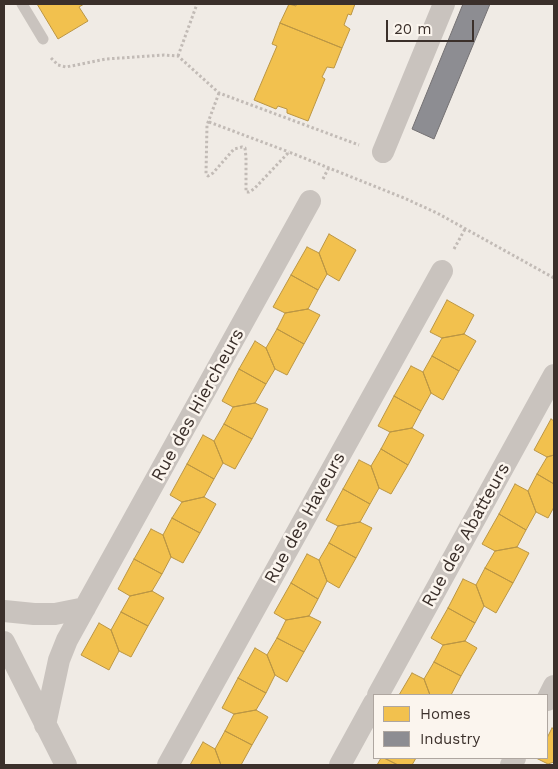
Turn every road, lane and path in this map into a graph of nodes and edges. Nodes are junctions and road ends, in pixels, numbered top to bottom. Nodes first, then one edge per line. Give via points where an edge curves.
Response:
1 (22, 4) edge
2 (197, 4) edge
3 (444, 4) edge
4 (43, 39) dead end
5 (178, 56) junction
6 (53, 60) dead end
7 (219, 93) junction
8 (209, 122) junction
9 (289, 152) junction
10 (383, 152) joint
11 (310, 201) dead end
12 (442, 271) dead end
13 (554, 278) edge
14 (554, 375) edge
15 (85, 608) junction
16 (4, 611) edge
17 (4, 642) edge
18 (554, 686) edge
19 (379, 694) edge
20 (548, 698) edge
21 (373, 704) edge
22 (45, 724) junction
23 (66, 765) edge
24 (168, 765) edge
25 (340, 765) edge

1 - 4 lane
2 - 5 path
3 - 10 street
5 - 6 path via 106,59 66,67
5 - 7 path
7 - 8 path
7 - 10 path
8 - 9 path
8 - 9 path via 206,174 213,173 234,149 245,148 246,192 254,189
9 - 13 path via 437,213
11 - 15 street, Rue des Hiercheurs
12 - 24 street, Rue des Haveurs
14 - 19 street, Rue des Abatteurs
15 - 16 street via 55,614
15 - 22 street, Rue des Hiercheurs via 59,660
17 - 22 street
18 - 20 street
21 - 25 street
22 - 23 street

